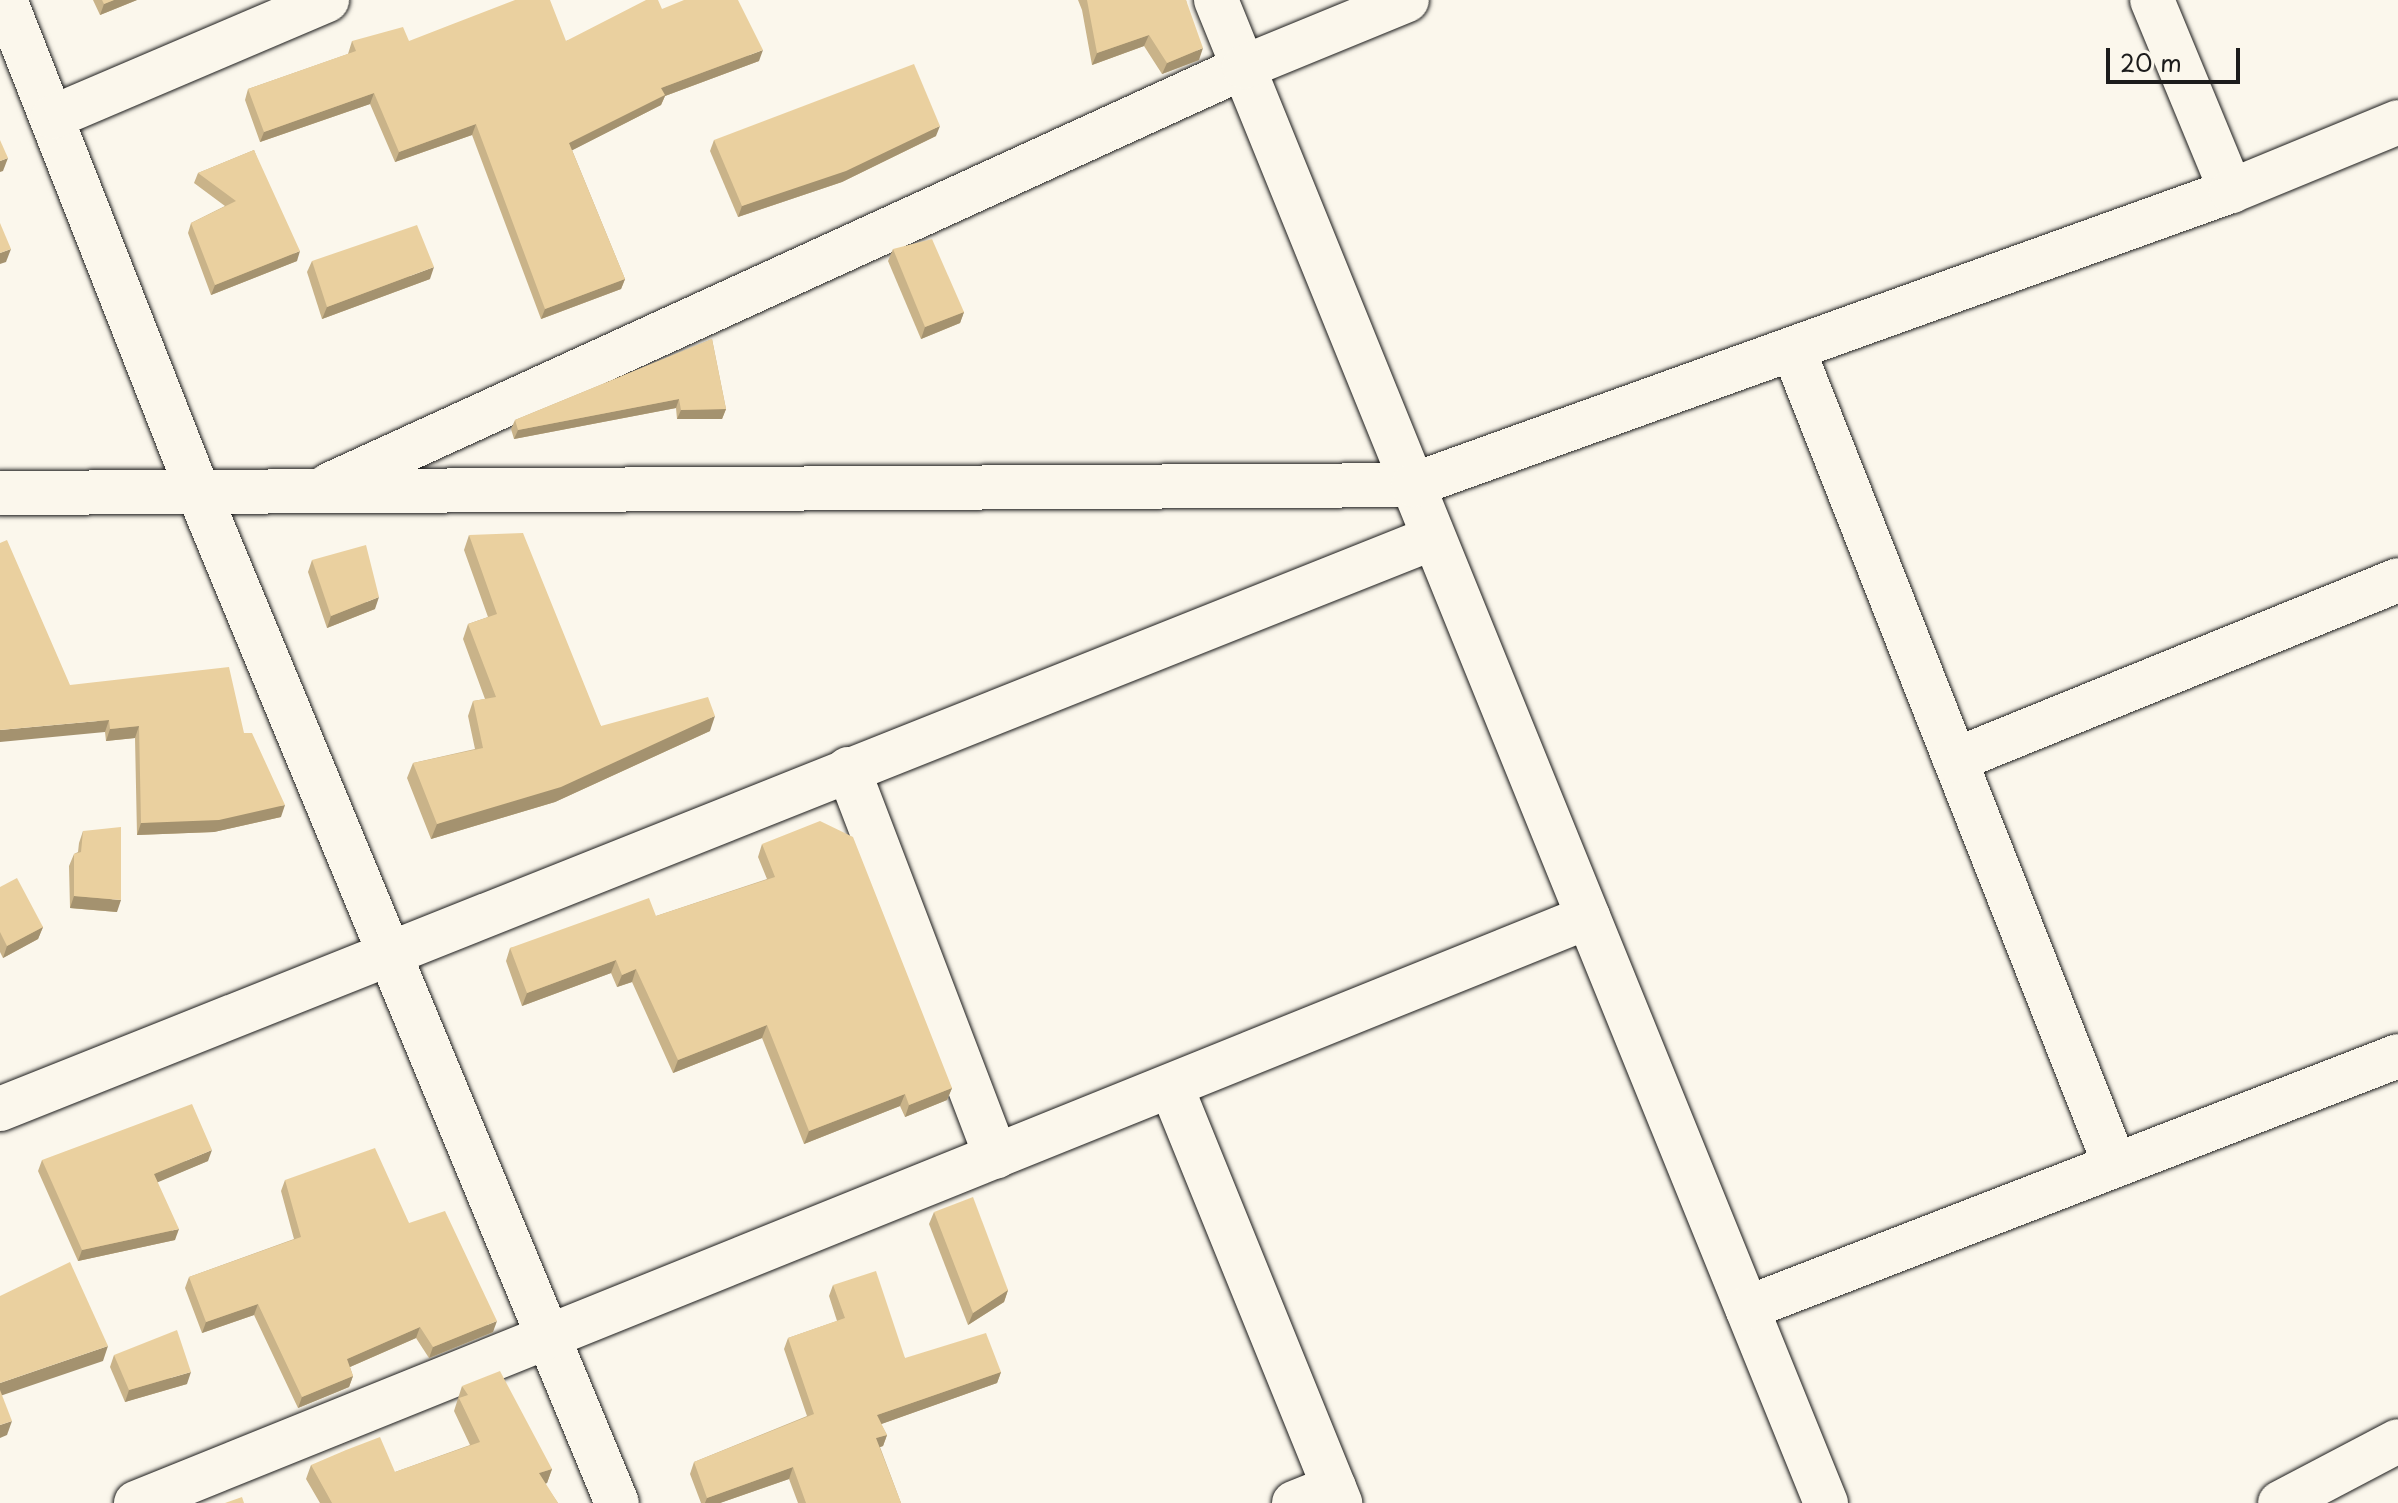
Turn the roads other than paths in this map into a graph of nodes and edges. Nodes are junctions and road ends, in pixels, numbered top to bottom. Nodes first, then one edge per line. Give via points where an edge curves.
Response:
1 (5, 0) edge
2 (327, 0) edge
3 (1216, 0) edge
4 (1407, 0) edge
5 (2152, 0) edge
6 (1244, 67) junction
7 (53, 117) junction
8 (2398, 122) edge
9 (2231, 191) junction
10 (1793, 349) junction
11 (1413, 485) junction
12 (315, 492) junction
13 (0, 493) edge
14 (199, 494) junction
15 (1433, 538) junction
16 (2398, 580) edge
17 (1955, 760) junction
18 (848, 769) junction
19 (1588, 917) junction
20 (392, 952) junction
21 (2398, 1056) edge
22 (1171, 1086) junction
23 (0, 1108) edge
24 (996, 1157) junction
25 (2115, 1165) junction
26 (1747, 1308) junction
27 (549, 1337) junction
28 (2398, 1441) edge
29 (1337, 1495) edge
30 (136, 1503) edge
31 (617, 1503) edge
32 (1294, 1503) edge
33 (1826, 1503) edge
34 (2280, 1503) edge

1 - 7 street
2 - 7 street
3 - 6 street
4 - 6 street
5 - 9 street
6 - 11 street
6 - 12 street
7 - 14 street
8 - 9 street
9 - 10 street
10 - 11 street
10 - 17 street
11 - 12 street
11 - 15 street
12 - 14 street
13 - 14 street
14 - 20 street
15 - 18 street
15 - 19 street
16 - 17 street
17 - 25 street
18 - 20 street
18 - 24 street
19 - 22 street
19 - 26 street
20 - 23 street
20 - 27 street
21 - 25 street
22 - 24 street
22 - 29 street
24 - 27 street
25 - 26 street
26 - 33 street
27 - 30 street
27 - 31 street
28 - 34 street
29 - 32 street

